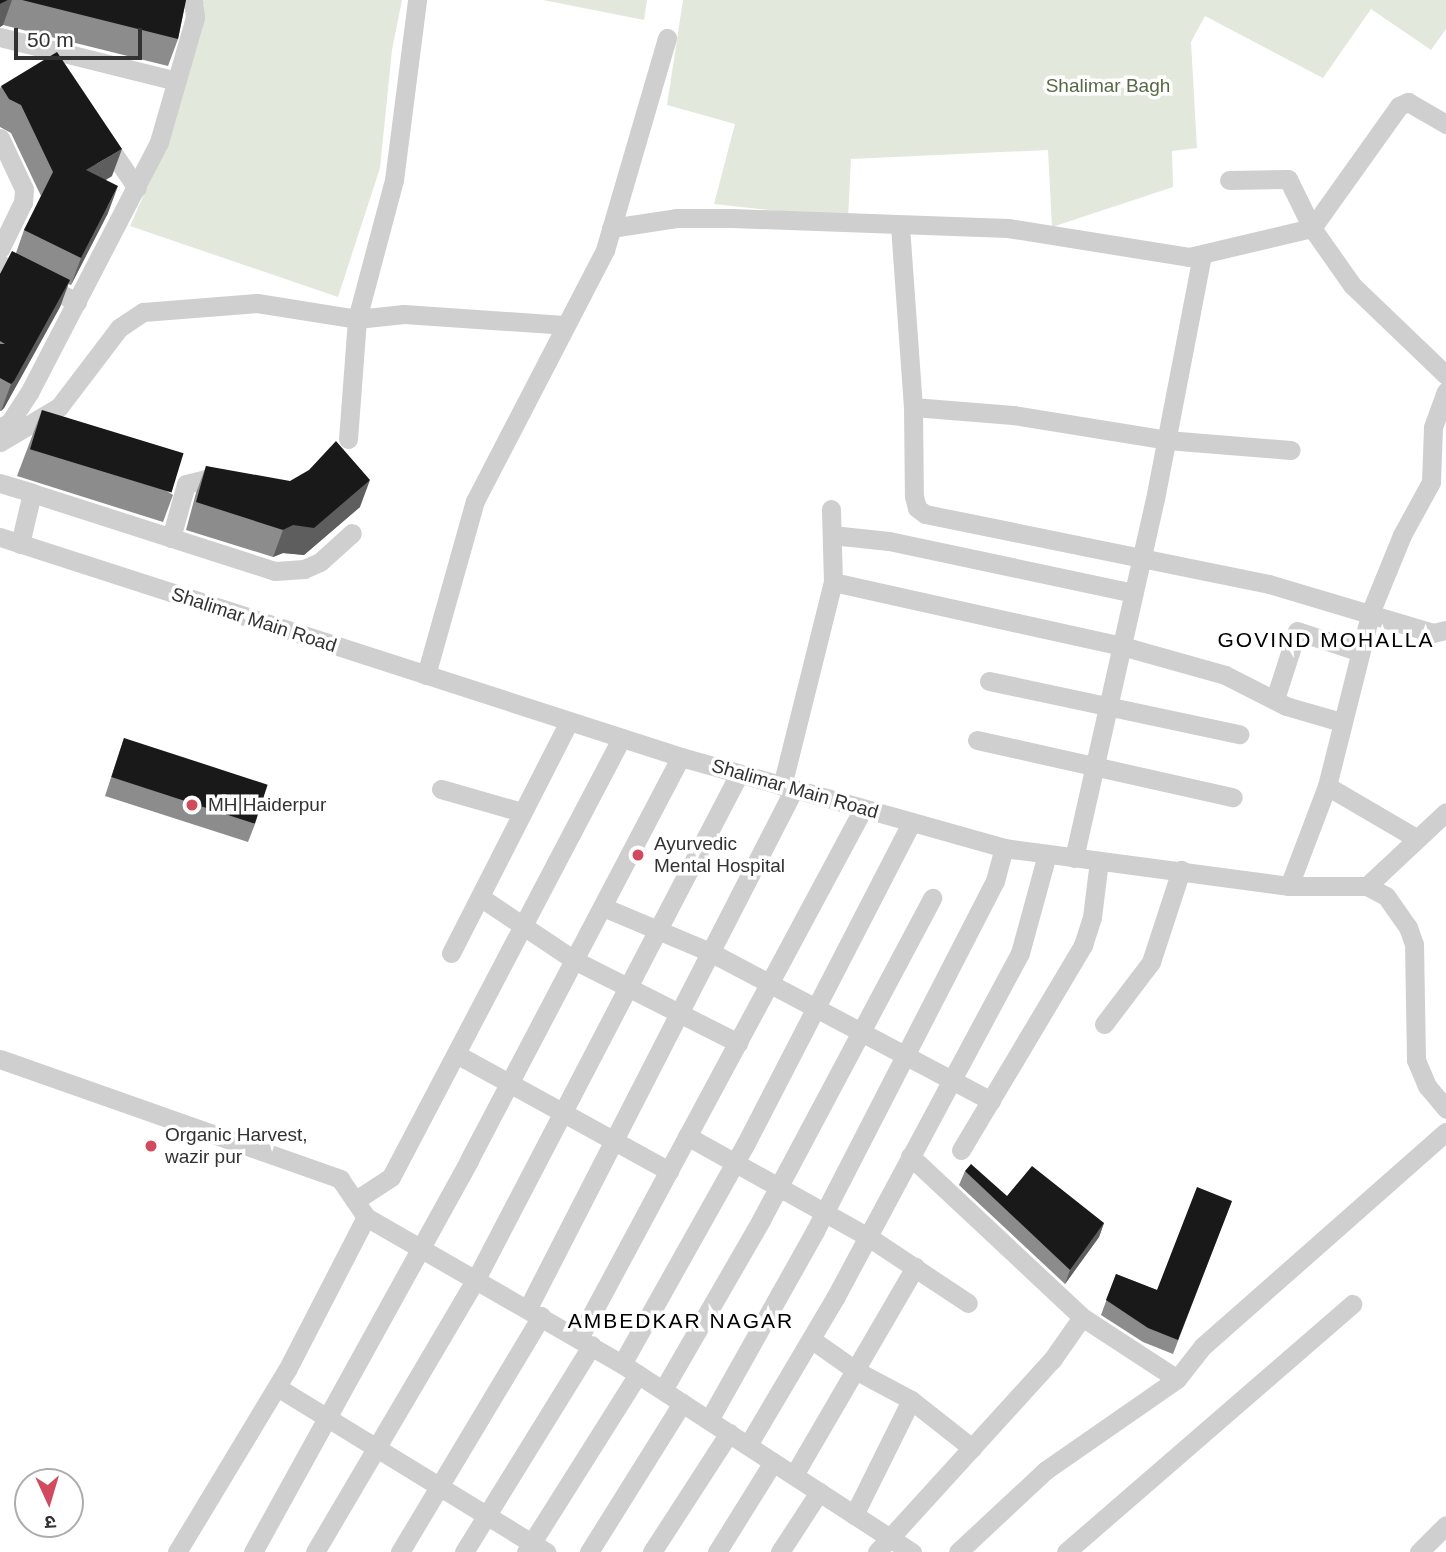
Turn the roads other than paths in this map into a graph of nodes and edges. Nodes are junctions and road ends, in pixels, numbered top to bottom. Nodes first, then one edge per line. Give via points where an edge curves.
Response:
1 (193, 0) edge
2 (417, 0) edge
3 (0, 37) edge
4 (667, 38) dead end
5 (176, 81) junction
6 (92, 123) edge
7 (1446, 124) edge
8 (0, 138) edge
9 (1229, 180) dead end
10 (137, 188) junction
11 (900, 226) junction
12 (611, 228) junction
13 (1312, 228) junction
14 (0, 249) edge
15 (1202, 255) junction
16 (0, 264) edge
17 (77, 302) junction
18 (357, 319) junction
19 (564, 326) junction
20 (1446, 375) edge
21 (1446, 391) edge
22 (913, 407) junction
23 (0, 428) edge
24 (348, 439) dead end
25 (1167, 440) junction
26 (0, 442) edge
27 (1291, 450) dead end
28 (0, 483) edge
29 (245, 490) edge
30 (32, 493) junction
31 (831, 509) dead end
32 (352, 533) dead end
33 (832, 535) junction
34 (0, 537) edge
35 (172, 538) junction
36 (20, 544) junction
37 (1142, 558) junction
38 (834, 582) junction
39 (1134, 593) junction
40 (1371, 611) junction
41 (1446, 630) edge
42 (1122, 646) junction
43 (1360, 652) junction
44 (426, 675) junction
45 (989, 681) dead end
46 (1275, 699) junction
47 (1108, 706) junction
48 (569, 721) junction
49 (1341, 722) junction
50 (1239, 734) dead end
51 (621, 738) junction
52 (977, 740) dead end
53 (681, 757) junction
54 (1095, 766) junction
55 (739, 774) junction
56 (1327, 786) junction
57 (788, 787) junction
58 (441, 789) dead end
59 (1233, 797) dead end
60 (863, 808) junction
61 (1446, 811) edge
62 (522, 812) junction
63 (912, 822) junction
64 (1416, 838) junction
65 (1004, 848) junction
66 (1047, 854) junction
67 (1074, 858) junction
68 (1099, 861) junction
69 (1181, 870) junction
70 (1290, 886) junction
71 (1367, 886) junction
72 (480, 897) junction
73 (932, 898) dead end
74 (603, 907) junction
75 (525, 924) junction
76 (658, 930) junction
77 (710, 952) junction
78 (452, 953) dead end
79 (575, 960) junction
80 (769, 983) junction
81 (628, 987) junction
82 (815, 1008) junction
83 (679, 1013) junction
84 (1104, 1024) dead end
85 (861, 1032) junction
86 (738, 1042) junction
87 (458, 1055) junction
88 (903, 1055) junction
89 (0, 1059) edge
90 (950, 1080) junction
91 (510, 1083) junction
92 (991, 1101) junction
93 (1446, 1109) edge
94 (562, 1113) junction
95 (1446, 1132) edge
96 (687, 1136) junction
97 (614, 1141) junction
98 (961, 1150) dead end
99 (910, 1156) junction
100 (735, 1162) junction
101 (669, 1171) junction
102 (778, 1187) junction
103 (361, 1209) junction
104 (824, 1212) junction
105 (867, 1236) junction
106 (421, 1248) junction
107 (915, 1267) junction
108 (476, 1279) junction
109 (968, 1303) dead end
110 (1352, 1304) dead end
111 (534, 1312) junction
112 (1082, 1317) junction
113 (811, 1339) junction
114 (586, 1341) junction
115 (630, 1369) junction
116 (855, 1370) junction
117 (1177, 1379) junction
118 (277, 1387) junction
119 (663, 1390) junction
120 (911, 1400) junction
121 (682, 1403) junction
122 (327, 1418) junction
123 (709, 1420) junction
124 (729, 1433) junction
125 (748, 1445) junction
126 (972, 1448) junction
127 (379, 1449) junction
128 (773, 1462) junction
129 (794, 1475) junction
130 (441, 1488) junction
131 (819, 1492) junction
132 (486, 1515) junction
133 (854, 1515) junction
134 (1446, 1525) edge
135 (884, 1545) edge
136 (534, 1549) edge
137 (177, 1552) edge
138 (253, 1552) edge
139 (315, 1552) edge
140 (400, 1552) edge
141 (464, 1552) edge
142 (589, 1552) edge
143 (652, 1552) edge
144 (717, 1552) edge
145 (780, 1552) edge
146 (912, 1552) edge
147 (958, 1552) edge
148 (1066, 1552) edge
149 (1419, 1552) edge

1 - 5 street via 195,17
2 - 18 street via 394,180
3 - 5 street via 45,60
4 - 12 street
5 - 10 street via 159,142
6 - 10 street
7 - 13 street via 1404,102
8 - 14 street via 24,189 23,202
9 - 13 street via 1289,178
10 - 17 street
11 - 12 street via 677,218
11 - 15 street via 1007,228 1172,256
11 - 22 street
12 - 19 street via 605,250
13 - 15 street
13 - 20 street via 1352,285
15 - 25 street
16 - 17 street
17 - 23 street via 29,393 10,422
18 - 19 street via 404,314
18 - 24 street
18 - 26 street via 257,303 143,312 119,328 59,407
19 - 44 street via 475,500
21 - 40 street via 1433,427 1431,482 1402,536
22 - 25 street via 1013,415
22 - 37 street via 914,496 917,508 925,514
25 - 27 street
25 - 37 street
28 - 30 street
29 - 35 street via 192,480 186,484
30 - 35 street
30 - 36 street
31 - 33 street
32 - 35 street via 320,562 290,571 264,568
33 - 38 street
33 - 39 street via 897,543
34 - 36 street, Shalimar Main Road
36 - 44 street, Shalimar Main Road
37 - 39 street
37 - 40 street
38 - 42 street
38 - 57 street
39 - 42 street
40 - 41 street via 1433,633
40 - 43 street
42 - 46 street via 1225,675
42 - 47 street
43 - 46 street via 1297,631
43 - 49 street
44 - 48 street, Shalimar Main Road
45 - 47 street
46 - 49 street
47 - 50 street
47 - 54 street
48 - 51 street, Shalimar Main Road
48 - 62 street
49 - 56 street
51 - 53 street, Shalimar Main Road
51 - 75 street
52 - 54 street
53 - 55 street, Shalimar Main Road
53 - 74 street
54 - 59 street
54 - 67 street
55 - 57 street, Shalimar Main Road
55 - 76 street
56 - 64 street
56 - 70 street
57 - 60 street, Shalimar Main Road
57 - 77 street
58 - 62 street
60 - 63 street, Shalimar Main Road
60 - 80 street
61 - 64 street
62 - 72 street
63 - 65 street, Shalimar Main Road
63 - 82 street
64 - 71 street
65 - 66 street, Shalimar Main Road
65 - 88 street via 995,881
66 - 67 street, Shalimar Main Road
66 - 90 street via 1027,938
67 - 68 street, Shalimar Main Road
68 - 69 street, Shalimar Main Road
68 - 92 street via 1092,917 1083,945
69 - 70 street, Shalimar Main Road
69 - 84 street via 1152,962
70 - 71 street, Shalimar Main Road
71 - 93 street via 1386,896 1415,944 1416,1060 1427,1086
72 - 75 street
72 - 78 street
73 - 85 street
74 - 76 street
74 - 79 street
75 - 79 street
75 - 87 street
76 - 77 street
76 - 81 street
77 - 80 street
77 - 83 street
79 - 81 street
79 - 91 street
80 - 82 street
80 - 86 street
81 - 83 street
81 - 94 street
82 - 85 street
82 - 100 street
83 - 86 street
83 - 97 street
85 - 88 street
85 - 102 street
86 - 96 street
87 - 91 street
87 - 103 street via 391,1177
88 - 90 street
88 - 104 street
89 - 103 street via 324,1171 340,1179
90 - 92 street
90 - 99 street
91 - 94 street
91 - 106 street
92 - 98 street
94 - 97 street
94 - 108 street
95 - 117 street via 1203,1346
96 - 100 street
96 - 101 street
97 - 101 street
97 - 111 street
99 - 105 street
99 - 112 street
100 - 102 street
100 - 115 street
101 - 114 street
102 - 104 street
102 - 119 street
103 - 106 street
103 - 118 street
104 - 105 street
104 - 123 street
105 - 107 street
105 - 113 street
106 - 108 street
106 - 122 street
107 - 109 street
107 - 116 street
108 - 111 street
108 - 127 street
110 - 148 street
111 - 114 street
111 - 130 street
112 - 117 street
112 - 126 street via 1052,1360
113 - 116 street
113 - 125 street
114 - 115 street
114 - 132 street
115 - 119 street
115 - 136 street
116 - 120 street
116 - 129 street
117 - 147 street via 1046,1470
118 - 122 street
118 - 137 street
119 - 121 street
120 - 126 street
120 - 133 street
121 - 123 street
121 - 142 street
122 - 127 street
122 - 138 street
123 - 124 street
124 - 125 street
124 - 143 street
125 - 128 street
126 - 135 street
127 - 130 street
127 - 139 street
128 - 129 street
128 - 144 street
129 - 131 street
130 - 132 street
130 - 140 street
131 - 133 street
131 - 145 street
132 - 136 street
132 - 141 street
133 - 135 street
134 - 149 street
135 - 146 street

